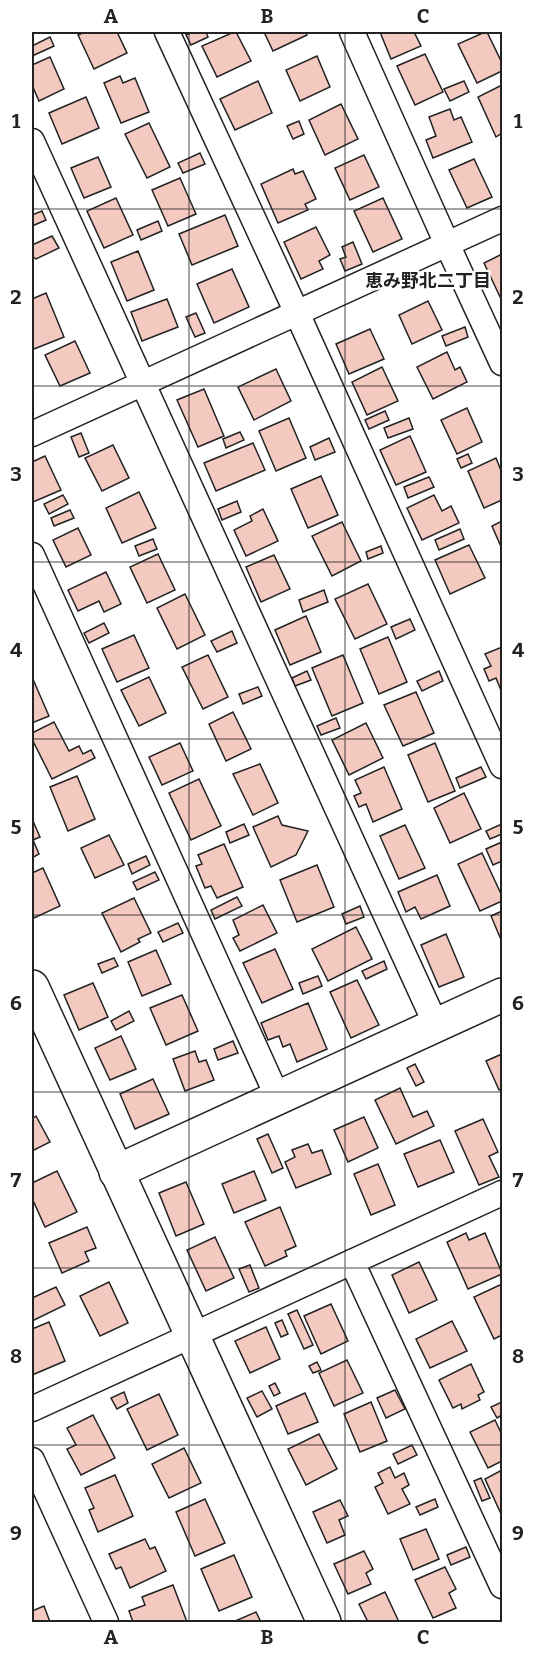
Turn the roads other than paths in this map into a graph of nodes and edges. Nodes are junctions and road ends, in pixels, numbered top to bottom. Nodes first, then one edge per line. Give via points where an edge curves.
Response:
1 (166, 32) edge
2 (352, 32) edge
3 (32, 141) edge
4 (502, 219) edge
5 (447, 244) junction
6 (297, 313) junction
7 (502, 363) edge
8 (143, 383) junction
9 (32, 434) edge
10 (32, 555) edge
11 (502, 766) edge
12 (32, 987) edge
13 (502, 995) edge
14 (436, 1025) junction
15 (278, 1098) junction
16 (116, 1172) junction
17 (502, 1193) edge
18 (352, 1262) junction
19 (193, 1335) junction
20 (32, 1409) edge
21 (32, 1460) edge
22 (502, 1586) edge
23 (106, 1623) edge
24 (324, 1623) edge

1 - 6 street
2 - 5 street
3 - 8 street
4 - 5 street
5 - 6 street
5 - 7 street
6 - 8 street
6 - 11 street
8 - 9 street
8 - 14 street
10 - 15 street
12 - 16 street
13 - 14 street
14 - 15 street
15 - 16 street
16 - 19 street
17 - 18 street
18 - 19 street
18 - 22 street
19 - 20 street
19 - 24 street
21 - 23 street

